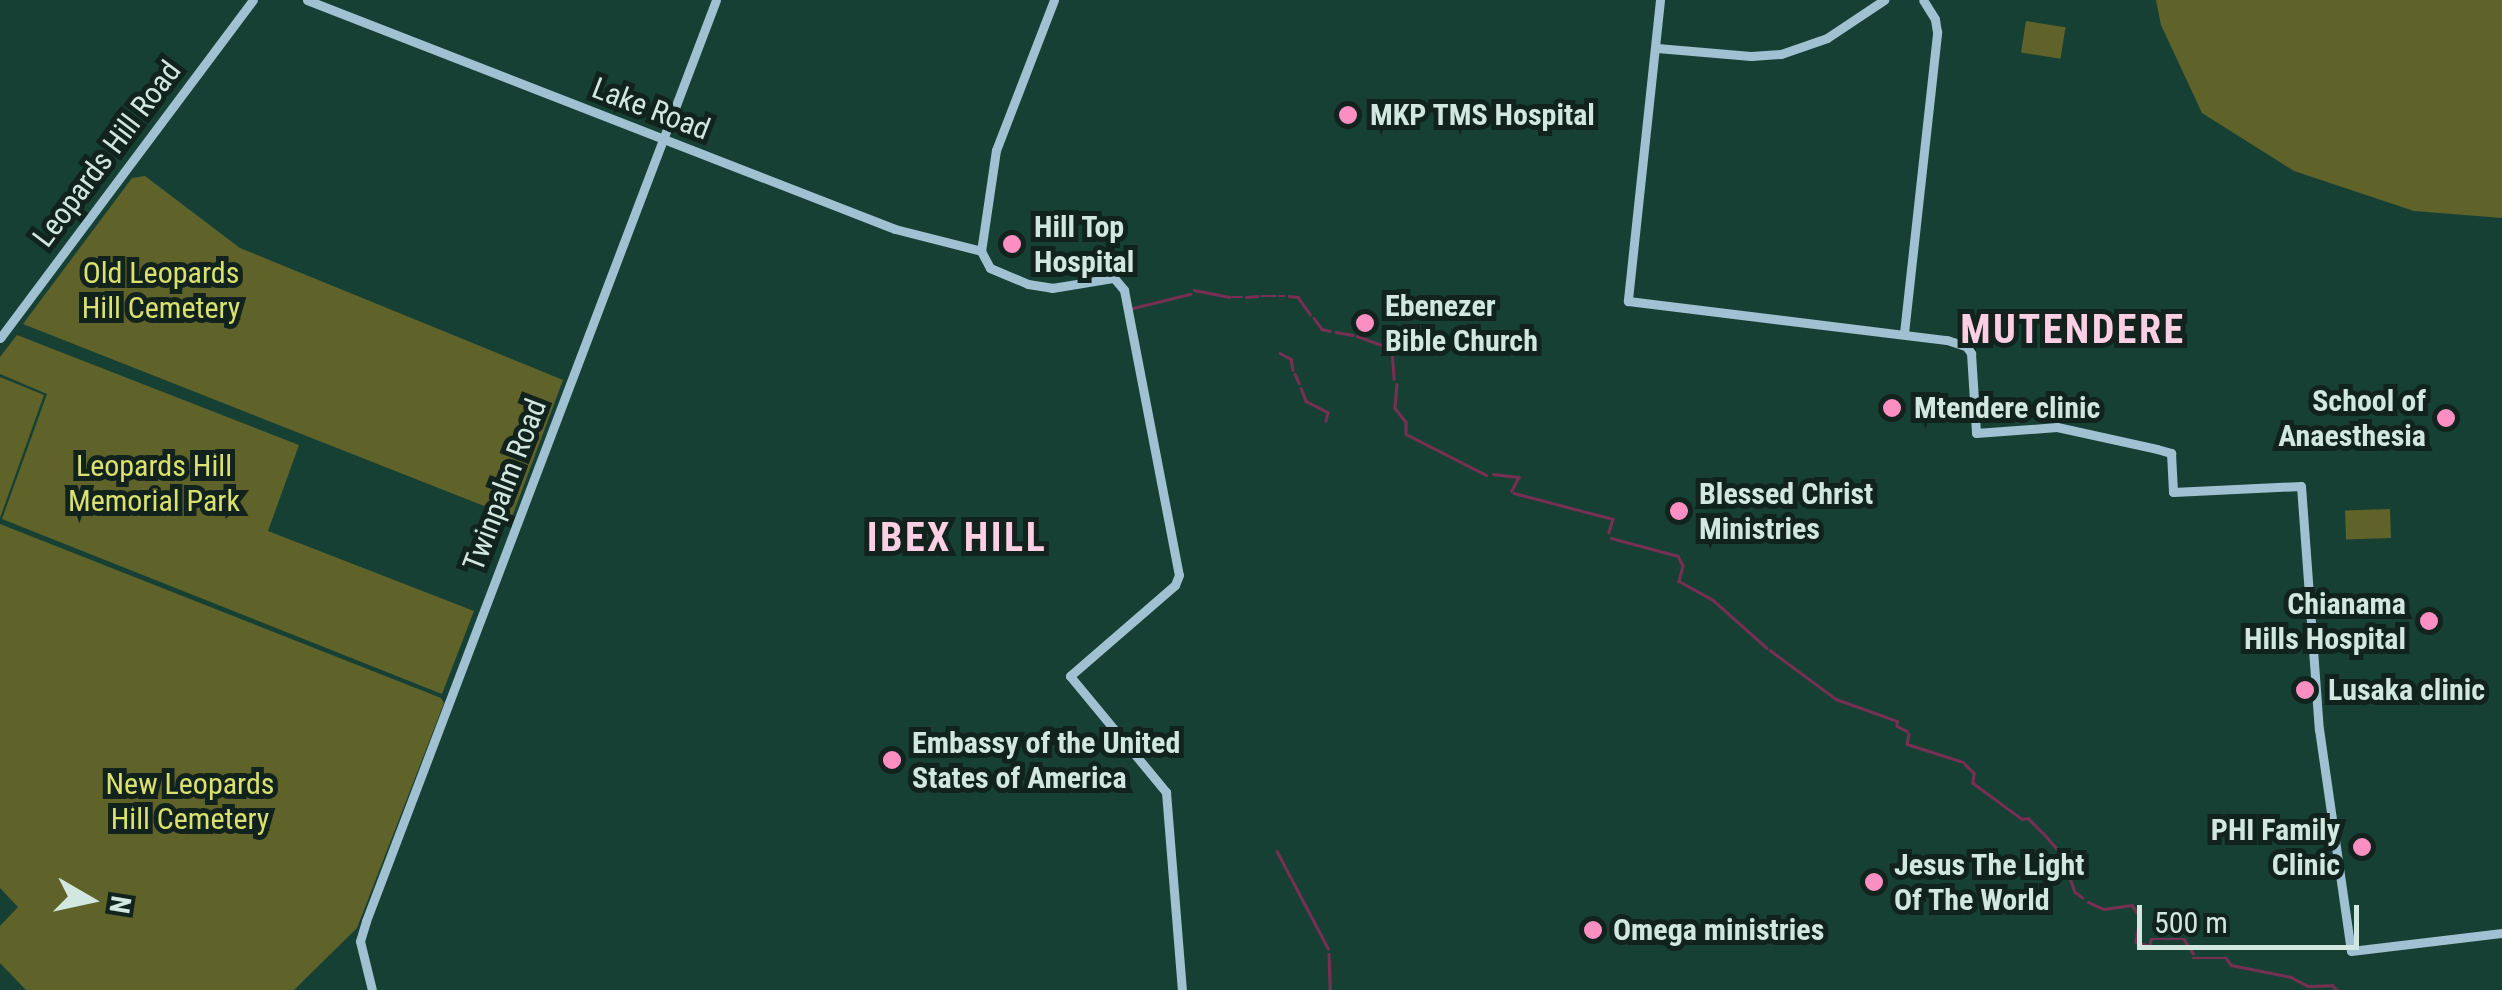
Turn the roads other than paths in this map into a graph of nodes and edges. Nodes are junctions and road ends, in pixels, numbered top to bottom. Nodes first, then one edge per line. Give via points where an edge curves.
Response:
1 (254, 0) edge
2 (307, 0) edge
3 (716, 0) edge
4 (1054, 0) edge
5 (1660, 0) edge
6 (1884, 0) edge
7 (1922, 0) edge
8 (1656, 48) junction
9 (663, 138) junction
10 (981, 252) junction
11 (1904, 333) junction
12 (0, 338) edge
13 (2502, 933) edge
14 (372, 990) edge
15 (1182, 990) edge

1 - 12 main road, Leopards Hill Road
2 - 9 main road, Lake Road
3 - 9 main road, Twinpalm Road
4 - 10 main road via 996,150
5 - 8 main road
6 - 8 main road via 1827,38 1781,54
7 - 11 main road via 1937,32
8 - 11 main road via 1628,301
9 - 10 main road, Lake Road via 895,229
9 - 14 main road, Twinpalm Road via 366,920 360,940
10 - 15 main road via 990,268 1028,284 1052,288 1114,278 1124,290 1179,575 1070,676 1166,792
11 - 13 main road via 1970,349 1976,432 2056,427 2157,448 2171,454 2173,492 2301,486 2319,728 2351,951

